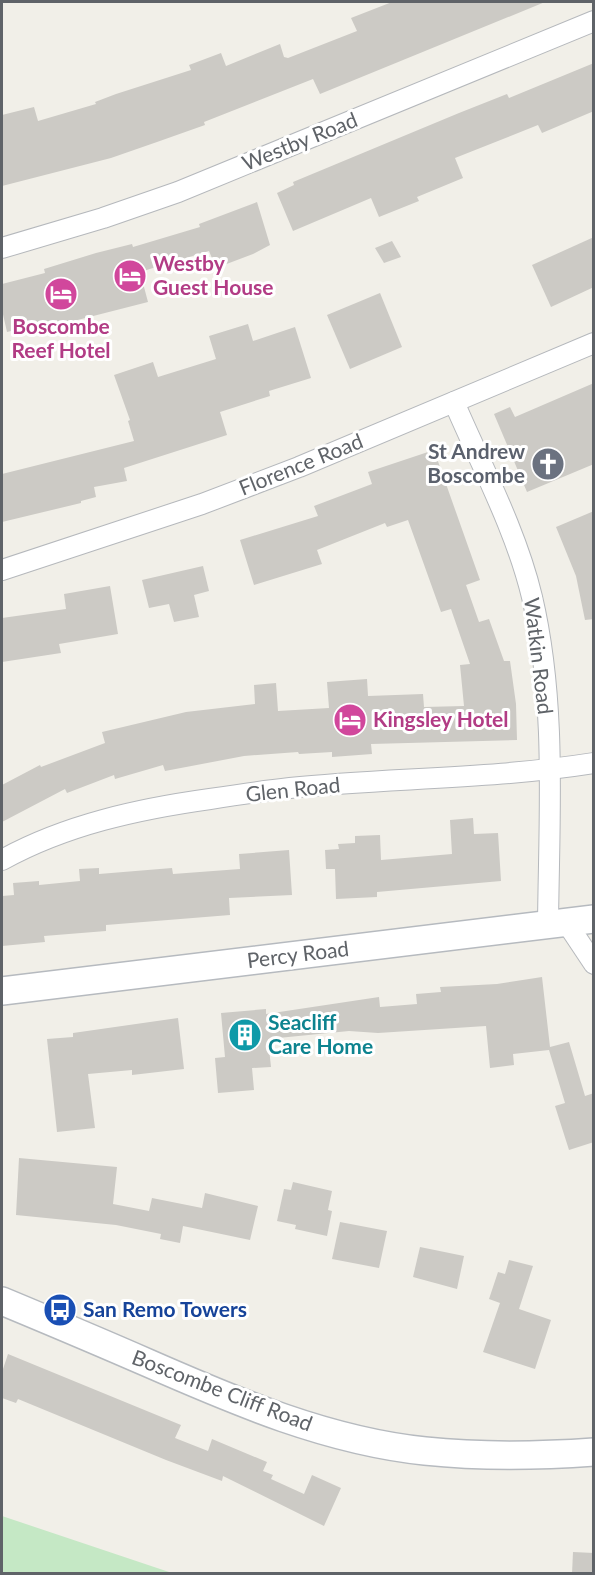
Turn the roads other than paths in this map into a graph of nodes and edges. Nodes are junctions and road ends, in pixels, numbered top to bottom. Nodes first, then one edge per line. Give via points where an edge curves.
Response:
1 (594, 21) edge
2 (2, 249) edge
3 (594, 343) edge
4 (454, 402) junction
5 (2, 570) edge
6 (594, 763) edge
7 (550, 770) junction
8 (2, 860) edge
9 (594, 919) edge
10 (557, 923) junction
11 (594, 964) edge
12 (2, 990) edge
13 (2, 1301) edge
14 (594, 1452) edge

1 - 2 street, Westby Road via 178,192
3 - 4 street, Florence Road
4 - 5 street, Florence Road via 202,504
4 - 7 street, Watkin Road via 520,557 532,596 543,669
6 - 7 street, Glen Road
7 - 8 street, Glen Road via 290,788 168,805 96,822 30,844
7 - 10 street, Watkin Road
9 - 10 street, Percy Road
10 - 11 street
10 - 12 street, Percy Road
13 - 14 street, Boscombe Cliff Road via 233,1400 296,1423 360,1440 424,1451 524,1456

